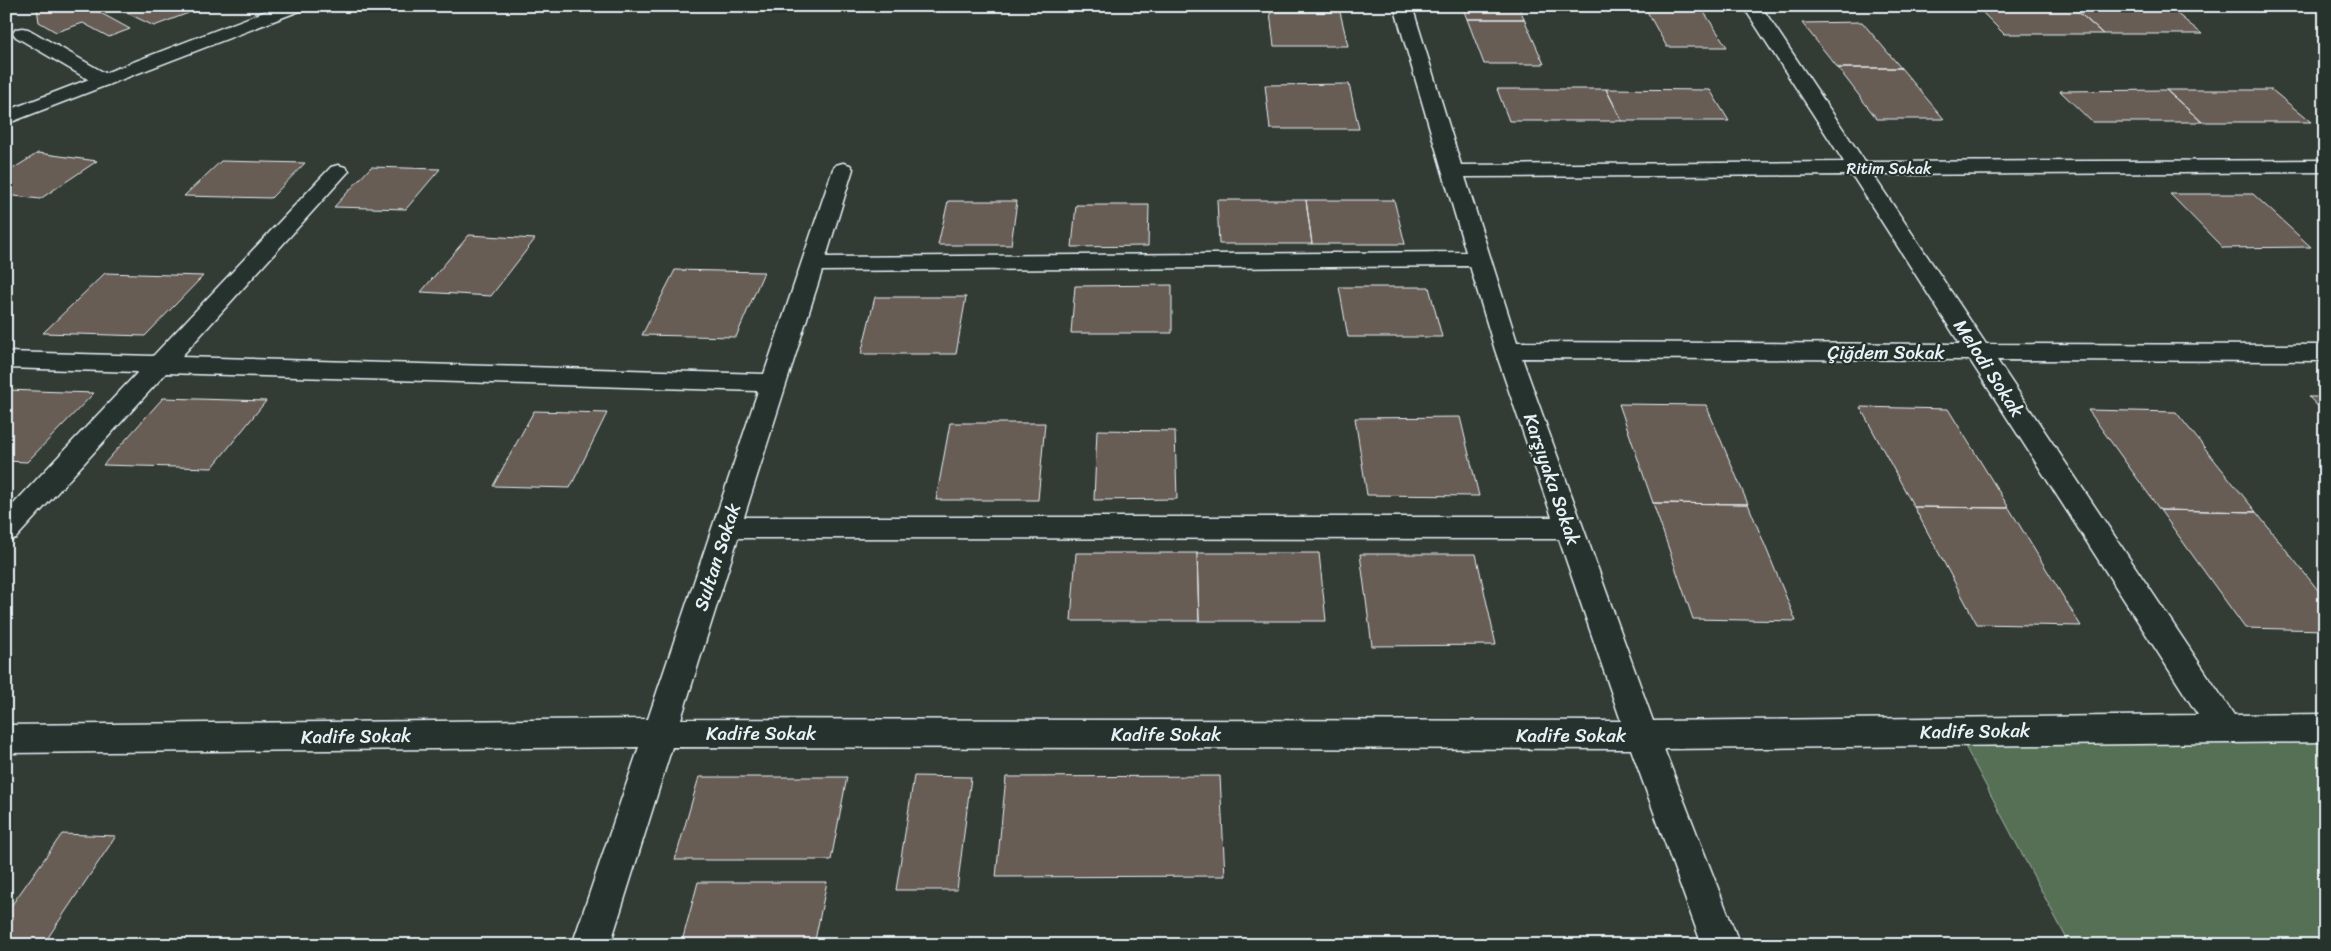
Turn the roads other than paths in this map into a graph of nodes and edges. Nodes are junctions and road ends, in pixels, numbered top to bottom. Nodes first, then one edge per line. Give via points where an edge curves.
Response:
1 (296, 6) edge
2 (1403, 6) edge
3 (1752, 6) edge
4 (22, 34) dead end
5 (102, 80) junction
6 (6, 118) edge
7 (2325, 166) edge
8 (843, 168) dead end
9 (1859, 169) junction
10 (1453, 170) junction
11 (338, 171) dead end
12 (1480, 258) junction
13 (812, 264) junction
14 (1507, 350) junction
15 (1979, 353) junction
16 (2325, 353) edge
17 (6, 360) edge
18 (160, 364) junction
19 (774, 383) junction
20 (727, 527) junction
21 (1568, 528) junction
22 (6, 531) edge
23 (2325, 728) edge
24 (2225, 729) junction
25 (660, 733) junction
26 (1642, 735) junction
27 (6, 739) edge
28 (591, 945) edge
29 (1721, 945) edge

1 - 5 street
2 - 10 street, Karşıyaka Sokak
3 - 9 street, Melodi Sokak
4 - 5 street
5 - 6 street
7 - 9 street, Ritim Sokak
8 - 13 street, Sultan Sokak
9 - 10 street, Ritim Sokak
9 - 15 street, Melodi Sokak
10 - 12 street, Karşıyaka Sokak
11 - 18 street
12 - 13 street
12 - 14 street, Karşıyaka Sokak
13 - 19 street, Sultan Sokak
14 - 15 street, Çiğdem Sokak
14 - 21 street, Karşıyaka Sokak
15 - 16 street, Çiğdem Sokak
15 - 24 street, Melodi Sokak
17 - 18 street
18 - 19 street
18 - 22 street
19 - 20 street, Sultan Sokak
20 - 21 street
20 - 25 street, Sultan Sokak
21 - 26 street, Karşıyaka Sokak
23 - 24 street, Kadife Sokak
24 - 26 street, Kadife Sokak
25 - 26 street, Kadife Sokak
25 - 27 street, Kadife Sokak
25 - 28 street, Sultan Sokak
26 - 29 street, Karşıyaka Sokak

